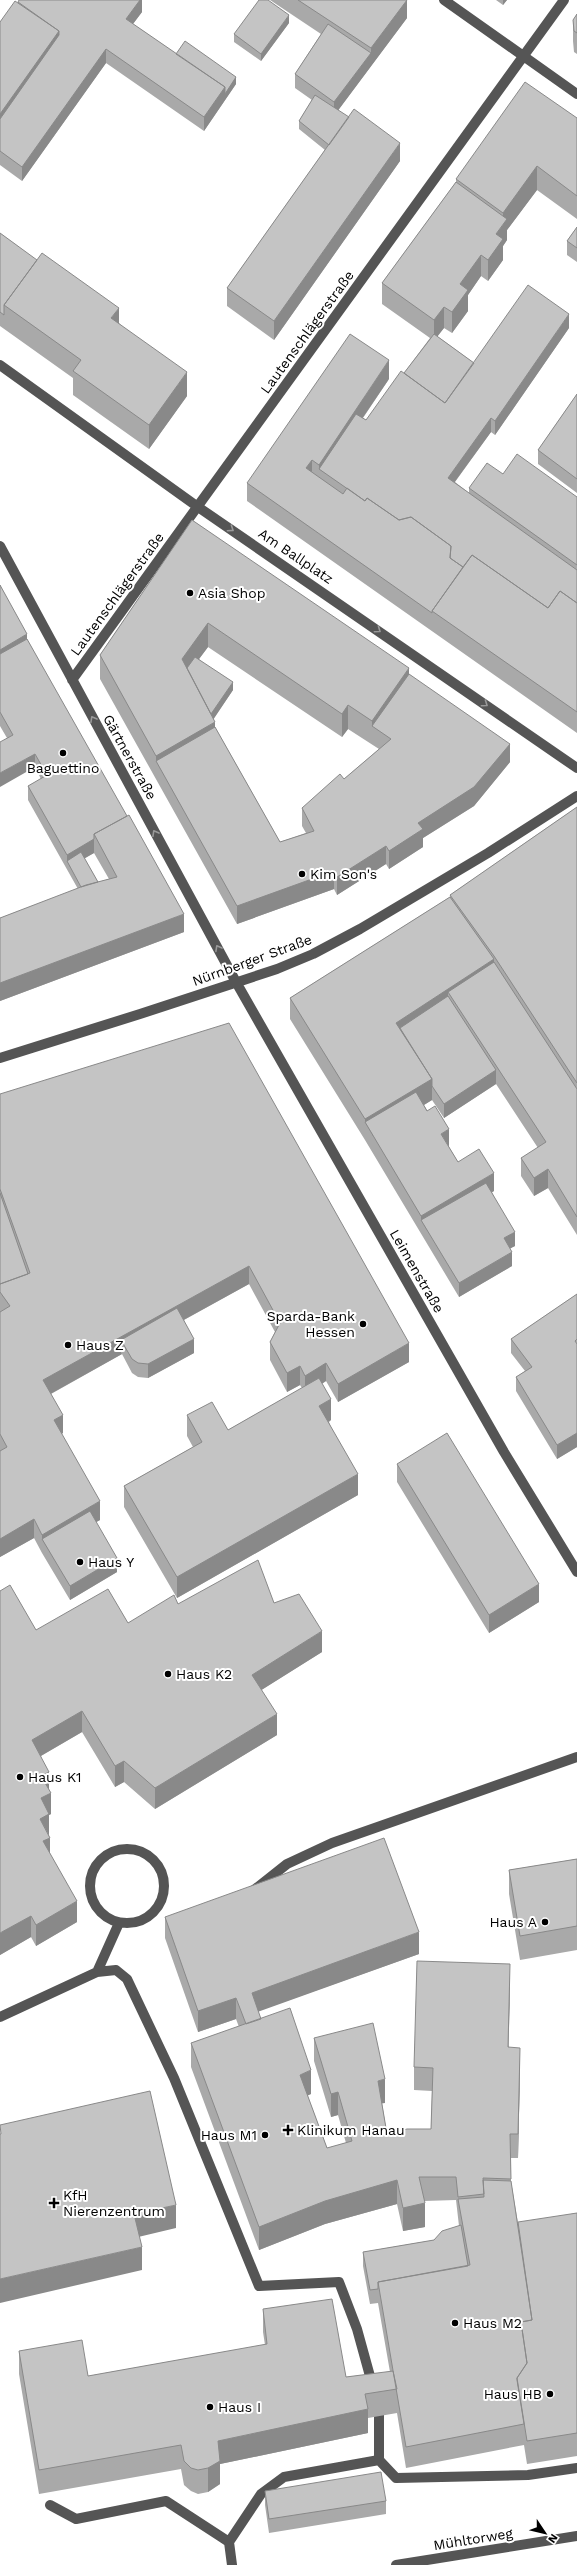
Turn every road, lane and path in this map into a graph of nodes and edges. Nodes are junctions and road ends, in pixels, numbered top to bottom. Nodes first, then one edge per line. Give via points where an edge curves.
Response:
1 (444, 0) edge
2 (564, 0) edge
3 (524, 56) junction
4 (577, 94) edge
5 (0, 365) edge
6 (198, 507) junction
7 (0, 546) edge
8 (72, 680) junction
9 (577, 768) edge
10 (577, 796) edge
11 (236, 982) junction
12 (0, 1058) edge
13 (577, 1572) edge
14 (577, 1756) edge
15 (248, 1896) edge
16 (119, 1923) junction
17 (97, 1972) junction
18 (0, 2017) edge
19 (375, 2397) edge
20 (378, 2415) edge
21 (379, 2460) junction
22 (577, 2468) edge
23 (50, 2505) dead end
24 (577, 2536) edge
25 (229, 2542) junction
26 (232, 2565) edge
27 (396, 2565) edge

1 - 3 street
2 - 3 street, Lautenschlägerstraße
3 - 4 street
3 - 6 street, Lautenschlägerstraße
5 - 6 street, Am Ballplatz
6 - 8 street, Lautenschlägerstraße
6 -> 9 street, Am Ballplatz
7 - 8 street, Gärtnerstraße
11 -> 8 street, Gärtnerstraße
10 - 11 street, Nürnberger Straße via 360,929 313,954
11 - 12 street, Nürnberger Straße
11 - 13 street, Leimenstraße via 504,1452
14 - 15 street via 332,1844 287,1864
16 - 16 street via 143,1920 154,1913 165,1890 159,1866 151,1857 128,1848 116,1850 96,1864 90,1888 92,1900 99,1910
16 - 17 street
17 - 18 street
17 - 19 street via 116,1970 126,1979 174,2078 259,2286 339,2282 357,2329
20 - 21 street
21 - 22 street via 396,2478 528,2475
21 - 25 street via 284,2477 261,2494
23 - 25 street via 76,2519 166,2501
24 - 27 street, Mühltorweg
25 - 26 street

